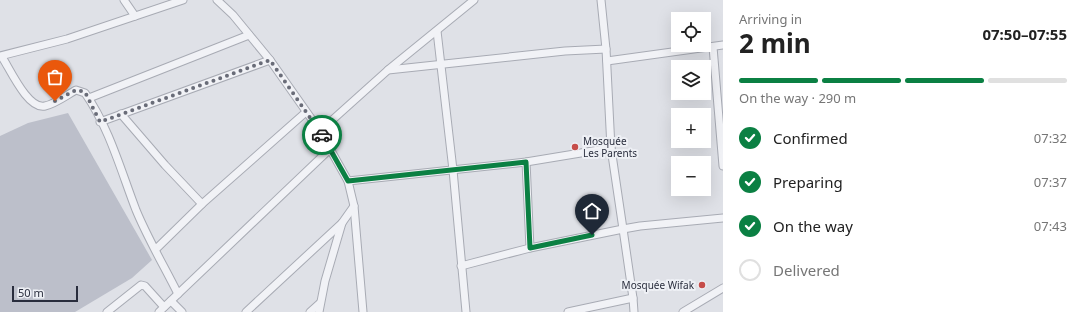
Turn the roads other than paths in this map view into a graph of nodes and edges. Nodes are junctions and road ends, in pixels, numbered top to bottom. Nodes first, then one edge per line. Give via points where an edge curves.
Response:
1 (124, 0) edge
2 (183, 0) edge
3 (217, 0) edge
4 (601, 0) edge
5 (471, 1) edge
6 (135, 16) junction
7 (437, 31) junction
8 (249, 35) junction
9 (723, 45) edge
10 (713, 47) junction
11 (606, 49) junction
12 (1, 56) edge
13 (270, 60) junction
14 (607, 61) junction
15 (440, 66) junction
16 (388, 70) junction
17 (89, 98) junction
18 (306, 112) junction
19 (121, 114) junction
20 (100, 122) junction
21 (320, 131) junction
22 (611, 148) junction
23 (330, 149) junction
24 (526, 162) junction
25 (723, 166) edge
26 (453, 170) junction
27 (348, 181) junction
28 (202, 204) junction
29 (354, 206) junction
30 (723, 218) edge
31 (342, 223) junction
32 (623, 229) junction
33 (530, 248) junction
34 (156, 249) junction
35 (461, 266) junction
36 (723, 288) edge
37 (178, 294) junction
38 (633, 298) junction
39 (171, 301) junction
40 (320, 303) junction
41 (162, 310) edge
42 (108, 312) edge
43 (182, 312) edge
44 (246, 312) edge
45 (310, 312) edge
46 (319, 312) edge
47 (363, 312) edge
48 (466, 312) edge
49 (568, 312) edge
50 (634, 312) edge
51 (683, 312) edge

1 - 6 street
2 - 6 street
3 - 8 street
4 - 11 street
5 - 7 street
6 - 12 street via 67,40
7 - 15 street
7 - 16 street
8 - 13 street
8 - 17 street
9 - 10 street
10 - 14 street
10 - 25 street
11 - 14 street
11 - 15 street via 565,51
12 - 17 street via 34,105 44,107 76,90 85,92
13 - 18 street
13 - 19 street
14 - 22 street
15 - 16 street
15 - 26 street
16 - 21 street
17 - 20 street
18 - 21 street
18 - 28 street
19 - 20 street
19 - 28 street
20 - 34 street via 136,210
21 - 23 street
22 - 24 street
22 - 32 street
23 - 27 street
23 - 37 street
24 - 26 street
24 - 33 street
26 - 27 street
26 - 35 street
27 - 29 street
28 - 34 street
29 - 31 street
29 - 47 street
30 - 32 street
31 - 40 street
31 - 44 street
32 - 33 street
32 - 38 street
33 - 35 street
34 - 37 street
35 - 48 street
36 - 51 street
37 - 39 street
38 - 49 street
38 - 50 street
39 - 41 street
39 - 43 street
40 - 45 street
40 - 46 street
41 - 42 street via 145,286 142,286

